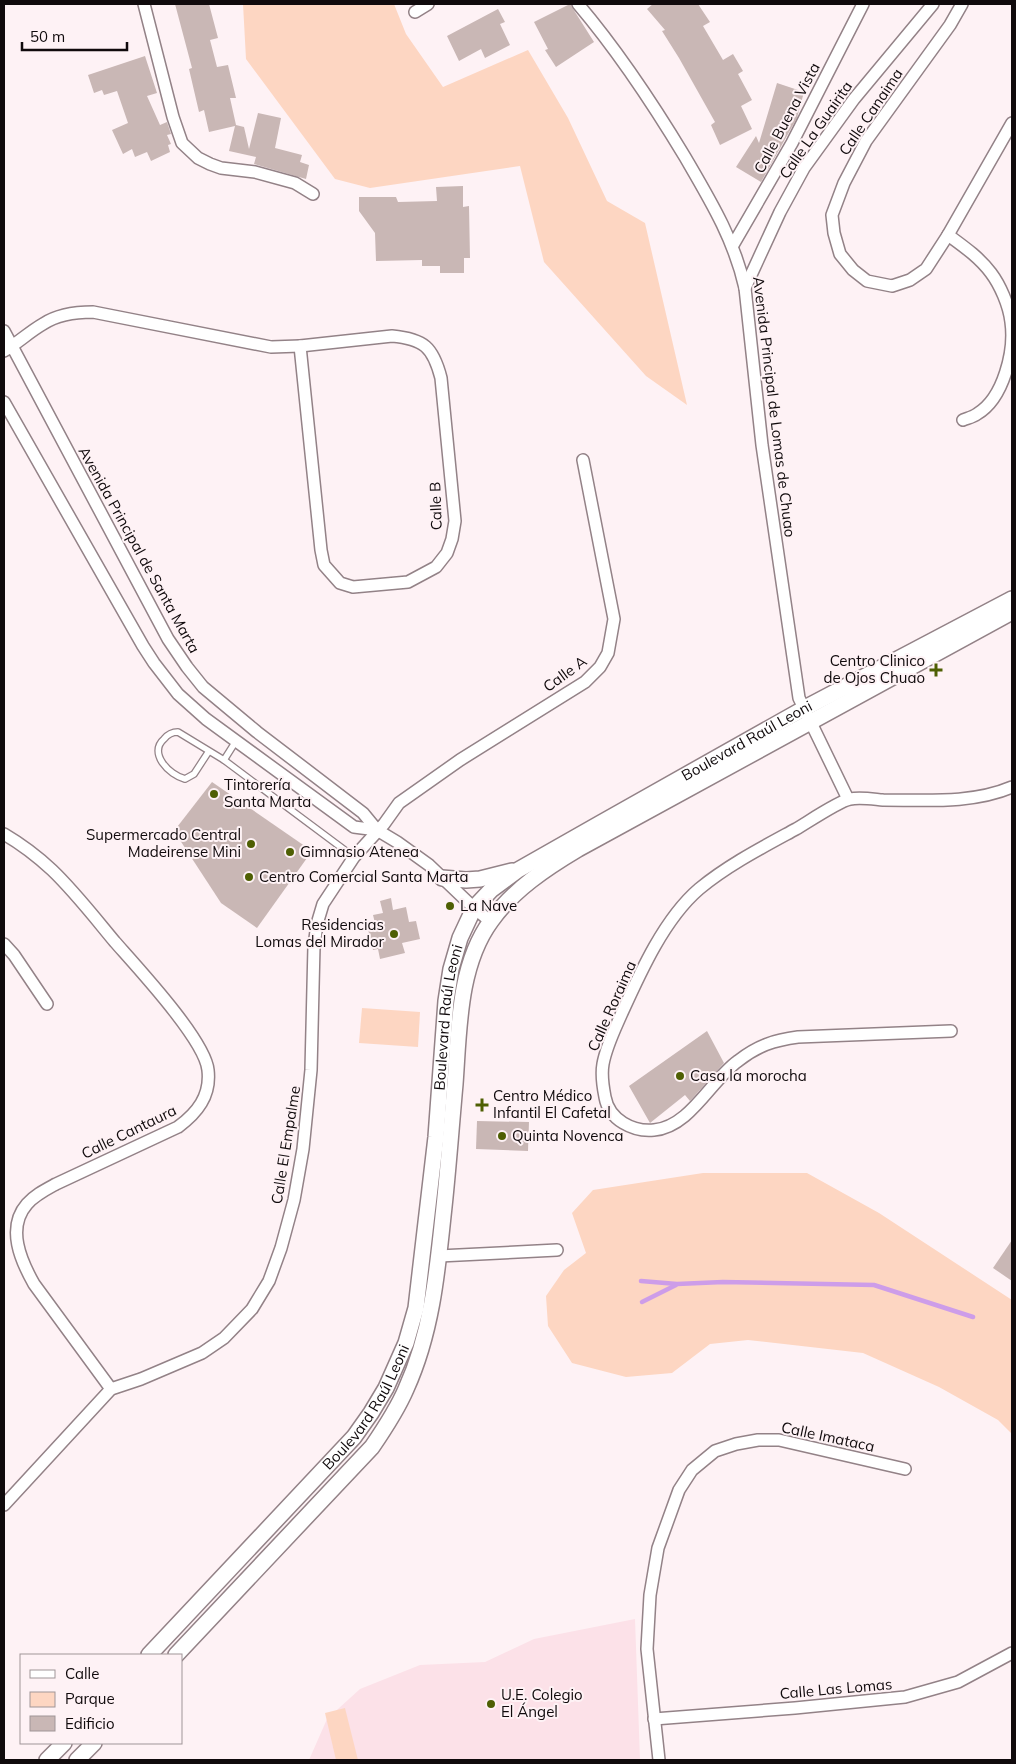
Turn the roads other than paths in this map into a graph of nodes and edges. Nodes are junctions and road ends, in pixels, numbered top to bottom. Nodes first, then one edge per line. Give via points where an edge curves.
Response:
1 (144, 4) edge
2 (428, 4) edge
3 (578, 4) edge
4 (863, 4) edge
5 (933, 4) edge
6 (962, 4) edge
7 (415, 12) dead end
8 (1012, 123) edge
9 (313, 194) dead end
10 (948, 235) junction
11 (733, 246) junction
12 (745, 288) junction
13 (4, 332) edge
14 (300, 346) junction
15 (8, 348) edge
16 (4, 402) edge
17 (963, 420) dead end
18 (583, 460) dead end
19 (1012, 599) edge
20 (1012, 612) edge
21 (808, 715) junction
22 (236, 740) junction
23 (209, 751) junction
24 (224, 760) junction
25 (1012, 787) edge
26 (848, 799) junction
27 (377, 830) junction
28 (4, 834) edge
29 (354, 857) junction
30 (518, 870) junction
31 (442, 878) junction
32 (474, 908) junction
33 (490, 921) junction
34 (4, 944) edge
35 (47, 1004) dead end
36 (951, 1031) dead end
37 (557, 1250) dead end
38 (439, 1256) junction
39 (110, 1389) junction
40 (905, 1468) dead end
41 (4, 1505) edge
42 (1012, 1653) edge
43 (150, 1654) edge
44 (177, 1654) edge
45 (654, 1719) junction
46 (63, 1744) edge
47 (93, 1744) edge
48 (47, 1760) edge
49 (77, 1760) edge
50 (659, 1760) edge

1 - 9 street via 172,117 182,143 210,164 294,183
2 - 7 street
3 - 11 street, Avenida Principal de Lomas de Chuao via 646,95 708,195
4 - 11 street, Calle Buena Vista via 792,144
5 - 12 street, Calle La Guairita via 854,99 804,168
6 - 10 street, Calle Canaima via 866,141 832,215 840,254 867,282 892,286 910,280 926,269
8 - 10 street, Calle Canaima
10 - 17 street via 970,251 991,273 1003,294 1011,321 1006,375 995,396 978,414
11 - 12 street, Avenida Principal de Lomas de Chuao
12 - 21 street, Avenida Principal de Lomas de Chuao via 762,445 799,698
13 - 15 street, Avenida Principal de Santa Marta
14 - 14 street, Calle B via 324,565 340,583 353,587 408,582 423,575 447,553 455,521 441,378 432,353 415,339 392,336
14 - 15 street, Calle B via 271,348 93,312 77,312 44,323
15 - 27 street, Avenida Principal de Santa Marta via 168,639 203,688 363,813
16 - 22 street, Avenida Principal de Santa Marta via 154,664 178,694
18 - 27 street, Calle A via 614,618 608,653 585,682 460,760 399,803
19 - 21 street, Boulevard Raúl Leoni
20 - 21 street, Boulevard Raúl Leoni
21 - 26 street, Avenida Principal de Lomas de Chuao
21 - 30 street, Boulevard Raúl Leoni
21 - 33 street, Boulevard Raúl Leoni via 560,860 529,882
22 - 24 lane
22 - 27 street, Avenida Principal de Santa Marta via 354,827
23 - 23 lane via 178,732 168,734 159,744 158,755 177,777 185,779 194,774
23 - 24 lane
24 - 29 lane
25 - 26 street via 960,800
26 - 36 street, Calle Roraima via 727,868 697,890 677,913 635,985 608,1045 602,1066 606,1101 627,1127 657,1130 689,1113 736,1062 777,1040
27 - 29 street, Calle El Empalme
27 - 31 street, Avenida Principal de Santa Marta via 398,842
28 - 39 street, Calle Cantaura via 24,845 68,886 166,1001 200,1048 208,1069 206,1090 191,1118 39,1193 26,1205 19,1220 18,1251 23,1266
29 - 39 street, Calle El Empalme via 323,904 317,924 312,1070 303,1149 294,1200 269,1281 252,1308 224,1338 202,1353
30 - 31 street via 466,880
30 - 32 street, Boulevard Raúl Leoni via 491,890
31 - 32 street, Avenida Principal de Santa Marta
32 - 33 street, Avenida Principal de Santa Marta
32 - 43 street, Boulevard Raúl Leoni via 460,938 451,969 425,1243 416,1308 406,1343 386,1388 354,1437
33 - 38 street, Boulevard Raúl Leoni via 468,968 461,1000
34 - 35 street
37 - 38 street
38 - 44 street, Boulevard Raúl Leoni via 422,1346 391,1419 372,1447
39 - 41 street
40 - 45 street, Calle Imataca via 780,1440 758,1440 715,1451 692,1470 679,1490 658,1548 650,1595 647,1649
42 - 45 street, Calle Las Lomas via 958,1682 905,1697
45 - 50 street, Calle Imataca
46 - 48 street
47 - 49 street

